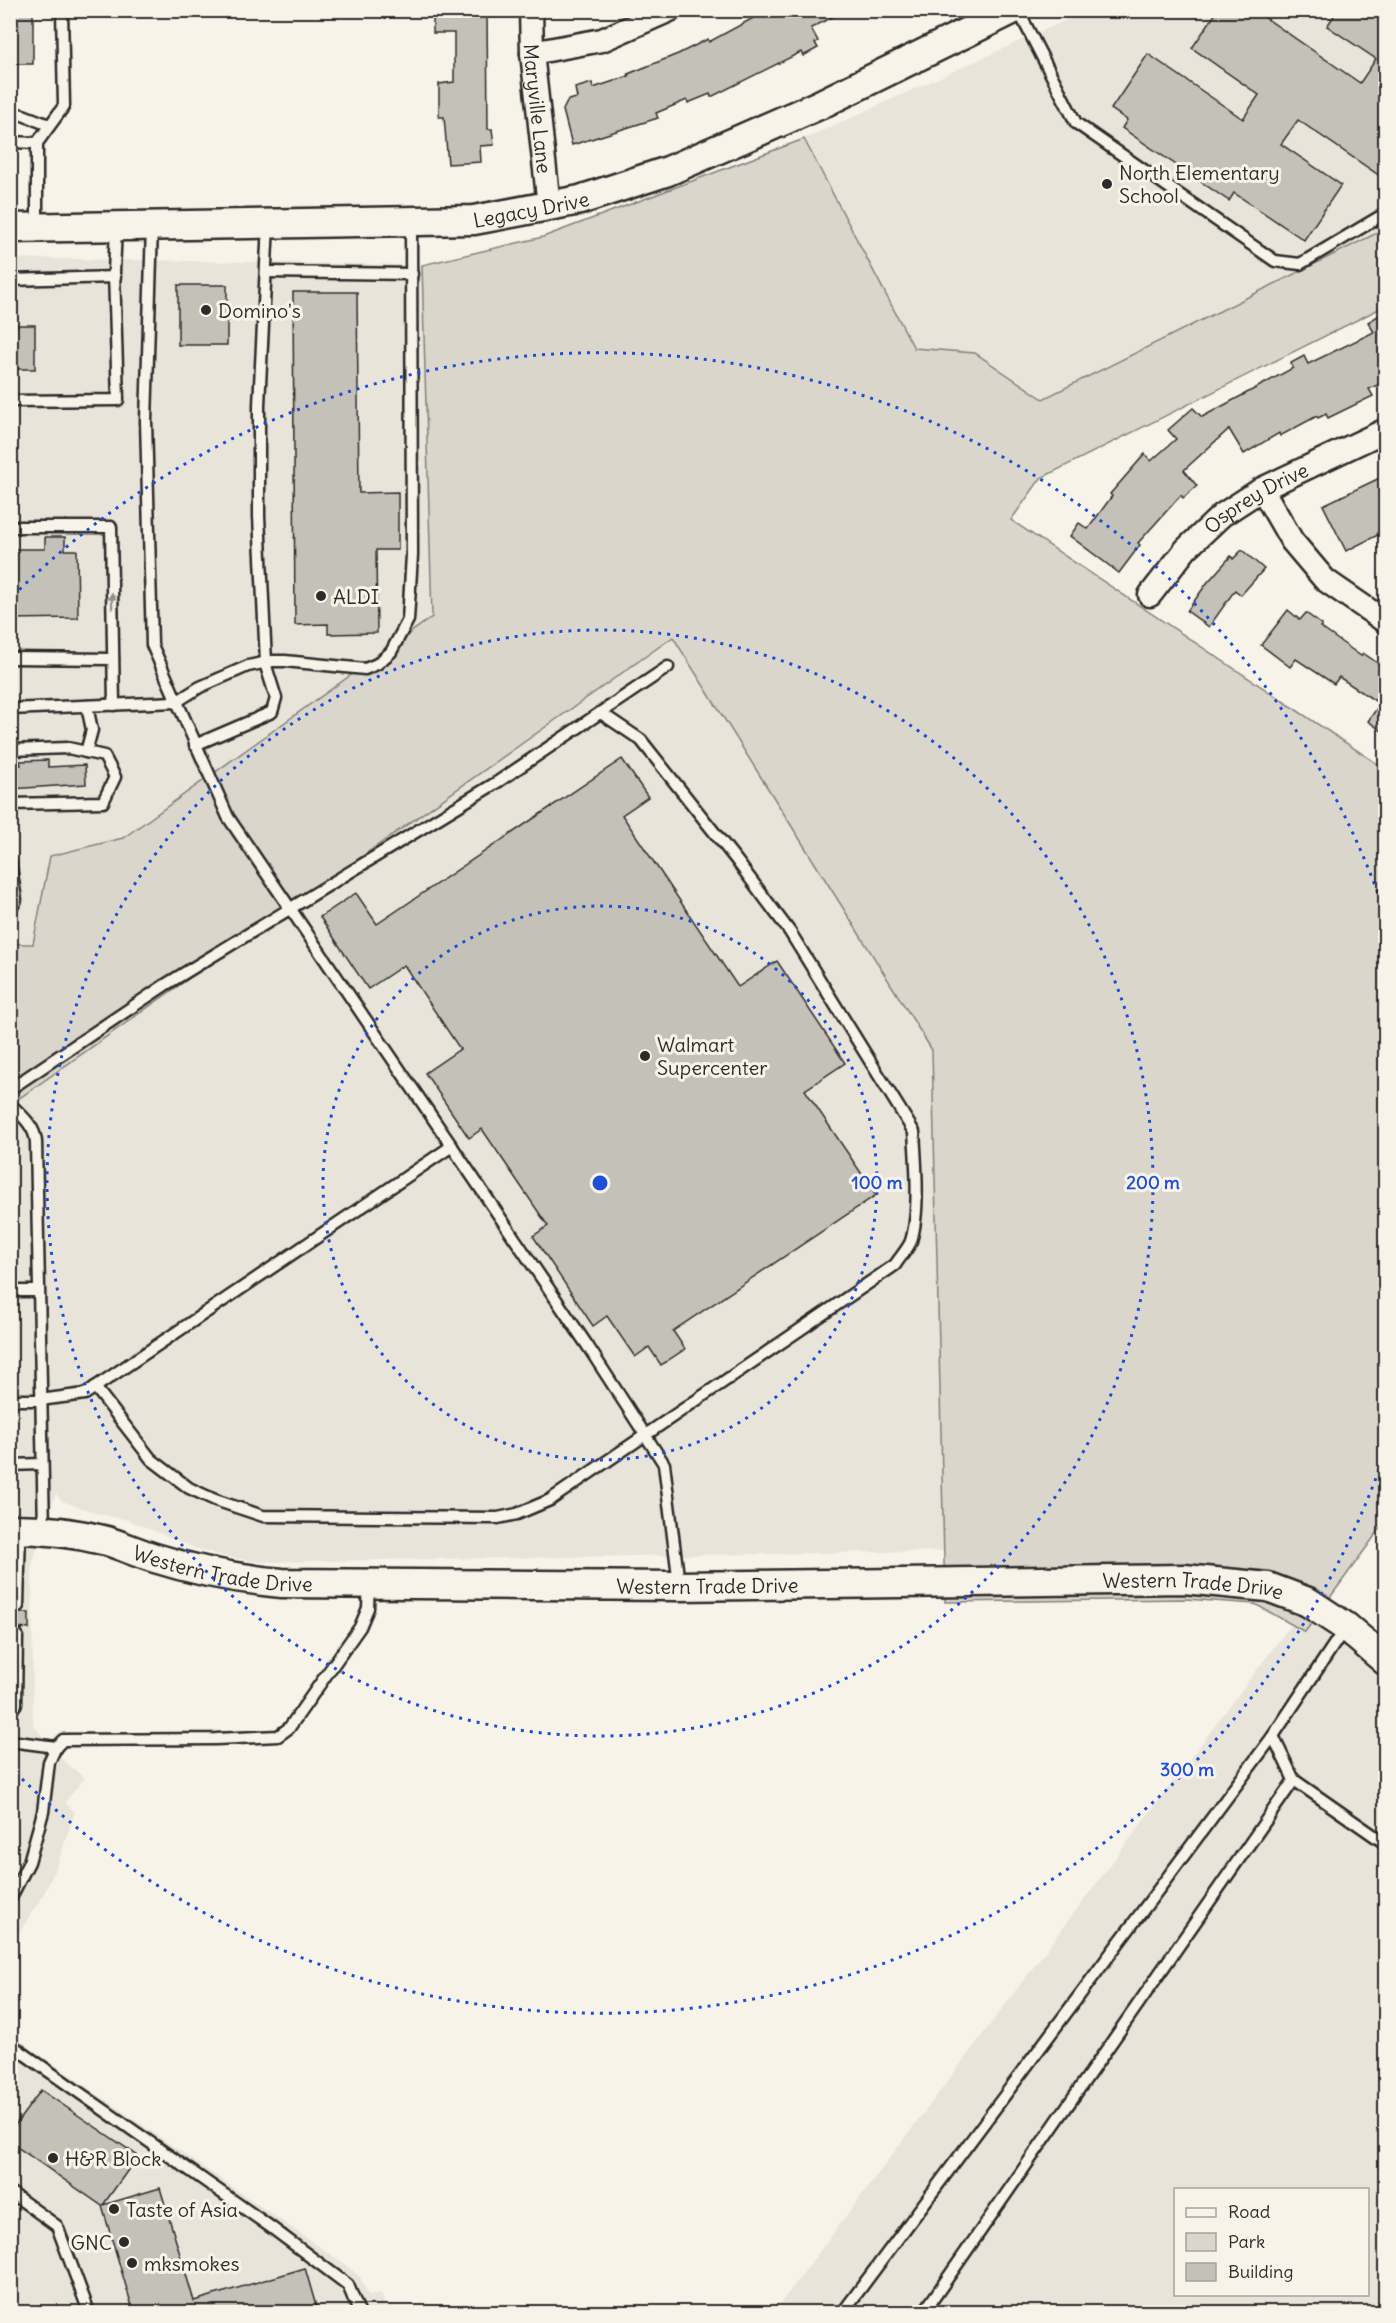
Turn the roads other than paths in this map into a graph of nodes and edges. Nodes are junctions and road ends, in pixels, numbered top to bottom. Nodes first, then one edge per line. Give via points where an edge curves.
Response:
1 (62, 10) edge
2 (531, 10) edge
3 (670, 10) edge
4 (1018, 10) edge
5 (996, 14) edge
6 (532, 52) junction
7 (10, 113) edge
8 (50, 125) junction
9 (10, 142) edge
10 (37, 143) junction
11 (549, 206) junction
12 (1386, 213) edge
13 (411, 221) junction
14 (268, 224) junction
15 (116, 226) junction
16 (152, 226) junction
17 (24, 228) edge
18 (266, 272) junction
19 (412, 274) junction
20 (115, 277) junction
21 (10, 280) edge
22 (10, 401) edge
23 (1386, 430) edge
24 (1262, 489) junction
25 (10, 527) edge
26 (1150, 595) dead end
27 (1386, 622) edge
28 (10, 658) edge
29 (113, 659) junction
30 (265, 663) junction
31 (668, 667) dead end
32 (176, 702) junction
33 (114, 705) junction
34 (87, 706) junction
35 (10, 709) edge
36 (601, 713) junction
37 (195, 745) junction
38 (10, 750) edge
39 (86, 752) junction
40 (10, 804) edge
41 (10, 860) edge
42 (291, 909) junction
43 (10, 911) edge
44 (10, 1089) edge
45 (10, 1104) edge
46 (452, 1146) junction
47 (10, 1291) edge
48 (38, 1291) junction
49 (95, 1387) junction
50 (10, 1400) edge
51 (40, 1400) junction
52 (645, 1434) junction
53 (41, 1464) junction
54 (10, 1465) edge
55 (25, 1529) edge
56 (369, 1583) junction
57 (679, 1586) junction
58 (15, 1588) edge
59 (18, 1606) dead end
60 (1346, 1627) junction
61 (17, 1635) dead end
62 (1386, 1661) edge
63 (10, 1712) edge
64 (1273, 1736) junction
65 (10, 1740) edge
66 (56, 1747) junction
67 (1294, 1780) junction
68 (1386, 1844) edge
69 (15, 1880) edge
70 (10, 1899) edge
71 (10, 2044) edge
72 (10, 2192) edge
73 (845, 2312) edge
74 (89, 2313) edge
75 (359, 2313) edge
76 (924, 2313) edge

1 - 8 lane via 64,106
2 - 6 street, Maryville Lane
3 - 6 street via 602,40
4 - 12 lane via 1076,123 1275,261 1300,264
5 - 11 street, Legacy Drive via 819,105 668,171
6 - 11 street, Maryville Lane
7 - 8 lane
8 - 10 lane
9 - 10 lane
10 - 17 lane
11 - 13 street, Legacy Drive via 474,220
13 - 14 street, Legacy Drive
13 - 19 lane
14 - 16 street, Legacy Drive
14 - 18 lane
15 - 16 street, Legacy Drive
15 - 17 street, Legacy Drive
15 - 20 lane
16 - 32 lane via 146,421 152,645
18 - 19 lane
18 - 30 lane via 259,405
19 - 30 lane via 412,555 408,620 391,652 365,669 285,661
20 - 21 lane
20 - 22 lane via 118,400
23 - 24 street, Osprey Drive
24 - 26 street, Osprey Drive via 1222,515 1186,549
24 - 27 street via 1292,541 1325,579
29 -> 25 lane via 111,527
28 - 29 lane
29 - 33 lane
30 - 32 lane via 248,666 200,687
30 - 37 lane via 276,698 272,711
31 - 36 lane
32 - 33 lane
32 - 37 lane
33 - 34 lane
34 - 35 lane
34 - 39 lane via 92,730
36 - 42 lane
36 - 52 lane via 640,740 790,932 914,1132 916,1163 914,1226 910,1244 895,1264
37 - 42 lane via 228,817
38 - 39 lane via 68,748
39 - 40 lane via 104,756 115,777 103,802
41 - 43 lane via 16,900
42 - 44 lane via 165,985
42 - 46 lane
45 - 48 lane via 36,1134
46 - 49 lane
46 - 52 lane
47 - 48 lane
48 - 51 lane
49 - 51 lane via 85,1394
49 - 52 lane via 151,1459 189,1488 263,1516 498,1518 517,1514 550,1500
50 - 51 lane
51 - 53 lane
52 - 57 lane via 664,1464
53 - 54 lane
53 - 55 lane
55 - 56 street, Western Trade Drive via 106,1541 240,1579
55 - 58 lane
56 - 57 street, Western Trade Drive
56 - 66 lane via 368,1608 360,1627 289,1728 278,1736 63,1740
57 - 60 street, Western Trade Drive via 1184,1579 1268,1587 1308,1602
58 - 59 lane
60 - 62 street, Western Trade Drive
60 - 64 lane
61 - 63 lane via 15,1704
64 - 67 lane
64 - 73 lane
65 - 66 lane
66 - 69 lane via 49,1762 43,1812 29,1862
67 - 68 lane
67 - 76 lane
69 - 70 lane
71 - 75 lane via 348,2285
72 - 74 lane via 57,2226

